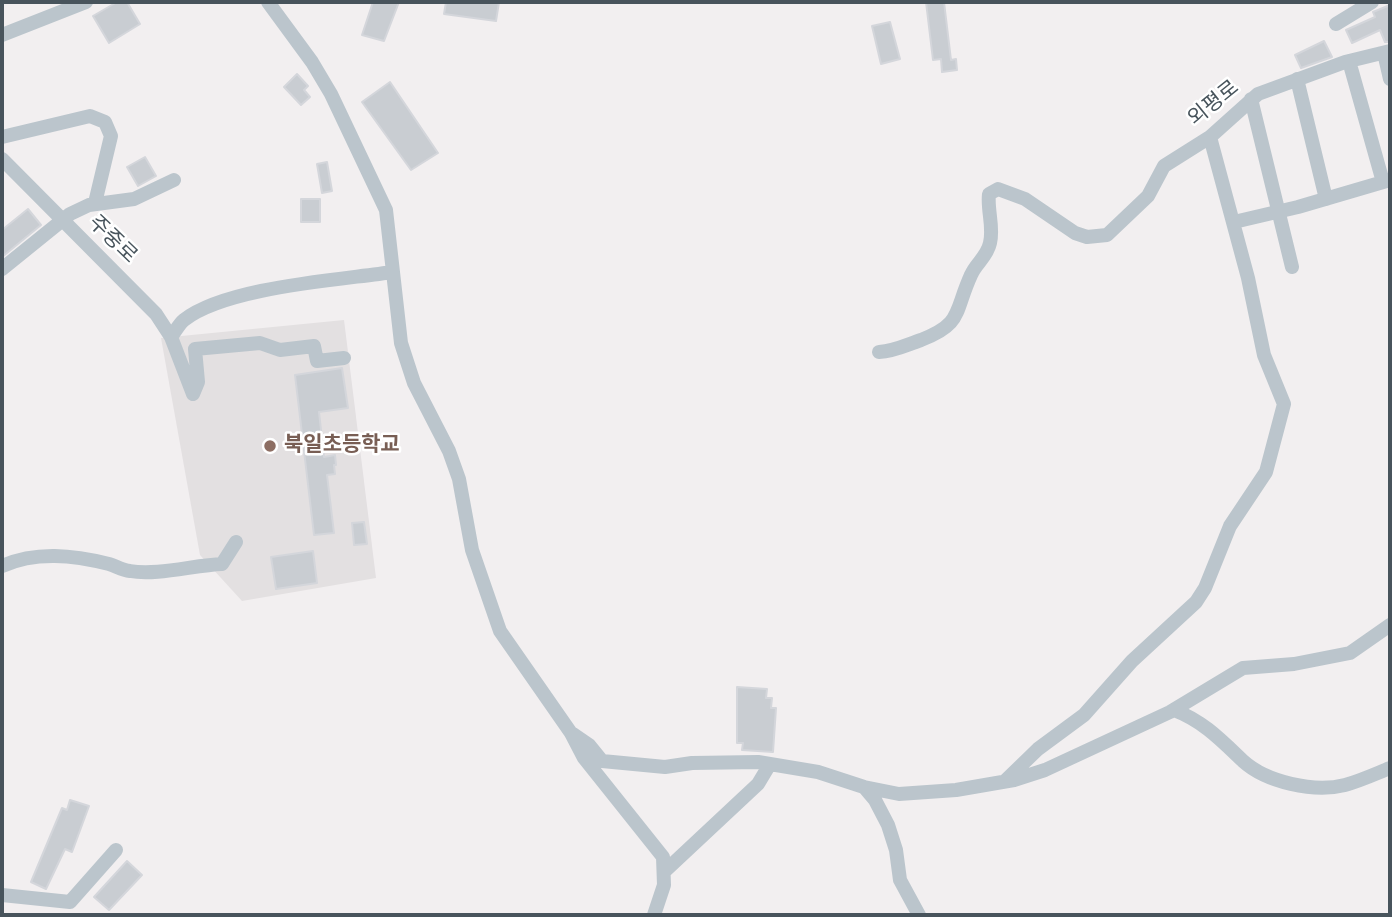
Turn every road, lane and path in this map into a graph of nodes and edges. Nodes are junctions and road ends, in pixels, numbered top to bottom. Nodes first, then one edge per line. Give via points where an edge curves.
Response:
1 (86, 2) edge
2 (268, 2) edge
3 (1372, 2) edge
4 (1336, 24) dead end
5 (2, 35) edge
6 (1387, 52) edge
7 (1349, 61) junction
8 (1297, 79) junction
9 (1390, 79) edge
10 (1251, 99) junction
11 (1210, 137) junction
12 (2, 138) edge
13 (2, 159) edge
14 (174, 180) dead end
15 (1386, 181) edge
16 (1326, 199) junction
17 (95, 203) junction
18 (1280, 211) junction
19 (62, 222) junction
20 (1234, 222) junction
21 (1292, 267) dead end
22 (2, 269) edge
23 (393, 272) junction
24 (171, 337) junction
25 (879, 352) dead end
26 (344, 358) dead end
27 (236, 542) dead end
28 (2, 566) edge
29 (1390, 625) edge
30 (1174, 710) junction
31 (571, 733) junction
32 (770, 764) junction
33 (1390, 768) edge
34 (1003, 782) junction
35 (864, 787) junction
36 (116, 850) dead end
37 (665, 871) junction
38 (2, 895) edge
39 (654, 915) edge
40 (919, 915) edge

1 - 5 street
2 - 23 street via 312,62 386,210
3 - 4 street
6 - 7 street, 외평로
6 - 9 street
7 - 8 street, 외평로
7 - 15 street
8 - 10 street, 외평로
8 - 16 street
10 - 11 street, 외평로
10 - 18 street
11 - 20 street
11 - 25 street, 외평로 via 1164,166 1148,196 1107,235 1087,237 1054,222 1025,199 998,189 989,194 990,243 951,323 943,332
12 - 17 street via 90,116 105,122 111,136
13 - 19 street, 주중로
14 - 17 street, 주중로 via 134,199
15 - 16 street
16 - 18 street
17 - 19 street, 주중로
18 - 20 street
18 - 21 street
19 - 22 street, 주중로
19 - 24 street, 주중로 via 156,314
20 - 34 street via 1264,355 1284,404 1266,472 1236,516 1196,602 1084,715
23 - 24 street via 235,298 184,320
23 - 31 street via 401,343 414,383 450,451 472,550 500,631
24 - 26 street, 주중로 via 193,394 198,382 195,349 260,343 280,350 314,346 317,361
27 - 28 street via 222,564 130,571 60,556 21,558
29 - 30 street via 1350,653 1243,668
30 - 33 street via 1203,724 1269,777 1327,788
30 - 34 street via 1045,770
31 - 32 street via 602,761 665,767 729,761
31 - 37 street via 584,758 655,843
32 - 35 street via 818,772
32 - 37 street via 758,784
34 - 35 street via 915,794
35 - 40 street via 888,825 900,880
36 - 38 street via 71,902
37 - 39 street

